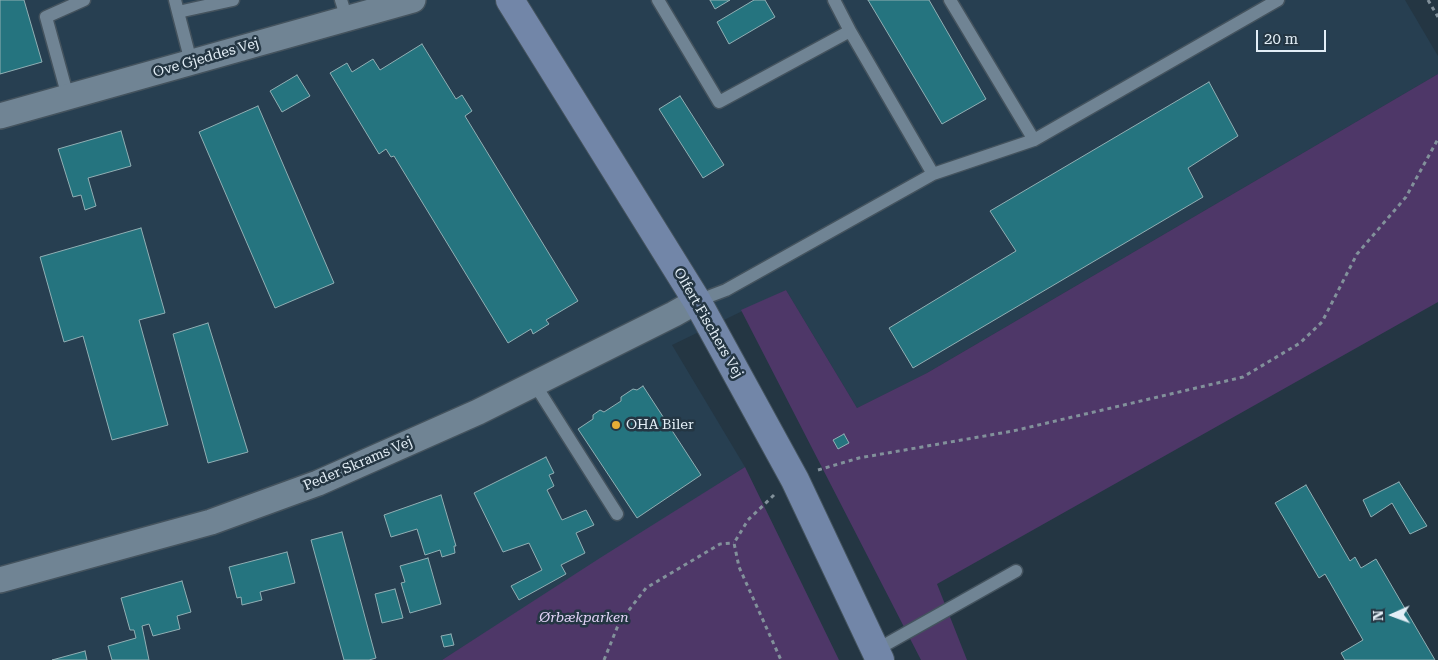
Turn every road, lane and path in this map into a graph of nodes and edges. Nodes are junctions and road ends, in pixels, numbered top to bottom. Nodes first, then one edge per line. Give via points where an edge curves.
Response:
1 (84, 0) edge
2 (233, 0) edge
3 (412, 0) edge
4 (510, 0) edge
5 (658, 0) edge
6 (834, 0) edge
7 (950, 0) edge
8 (1278, 0) edge
9 (1428, 0) edge
10 (176, 6) edge
11 (344, 9) edge
12 (1438, 17) edge
13 (850, 31) junction
14 (191, 62) junction
15 (68, 97) junction
16 (0, 116) edge
17 (1438, 139) edge
18 (1034, 140) junction
19 (933, 174) junction
20 (697, 301) junction
21 (534, 383) junction
22 (795, 480) junction
23 (617, 514) dead end
24 (734, 544) junction
25 (1016, 571) dead end
26 (1, 574) edge
27 (878, 655) edge
28 (604, 660) edge
29 (781, 660) edge

1 - 15 lane via 46,17
2 - 10 lane
3 - 11 street, Ove Gjeddes Vej
4 - 20 street, Olfert Fischers Vej
5 - 13 lane via 720,102
6 - 13 lane
7 - 18 lane
8 - 18 lane
9 - 12 path
10 - 14 lane
11 - 14 street, Ove Gjeddes Vej
13 - 19 lane
14 - 15 street, Ove Gjeddes Vej
15 - 16 street, Ove Gjeddes Vej
17 - 22 path via 1406,197 1357,254 1322,322 1300,343 1243,377 1014,431 859,458 816,470
18 - 19 lane
19 - 20 lane via 718,294
20 - 21 street, Peder Skrams Vej
20 - 22 street, Olfert Fischers Vej
21 - 23 lane
21 - 26 street, Peder Skrams Vej via 478,412 318,483 211,522
22 - 24 path via 748,520
22 - 27 street, Olfert Fischers Vej
24 - 28 path via 720,544 646,588 619,623
24 - 29 path via 739,567
25 - 27 lane

